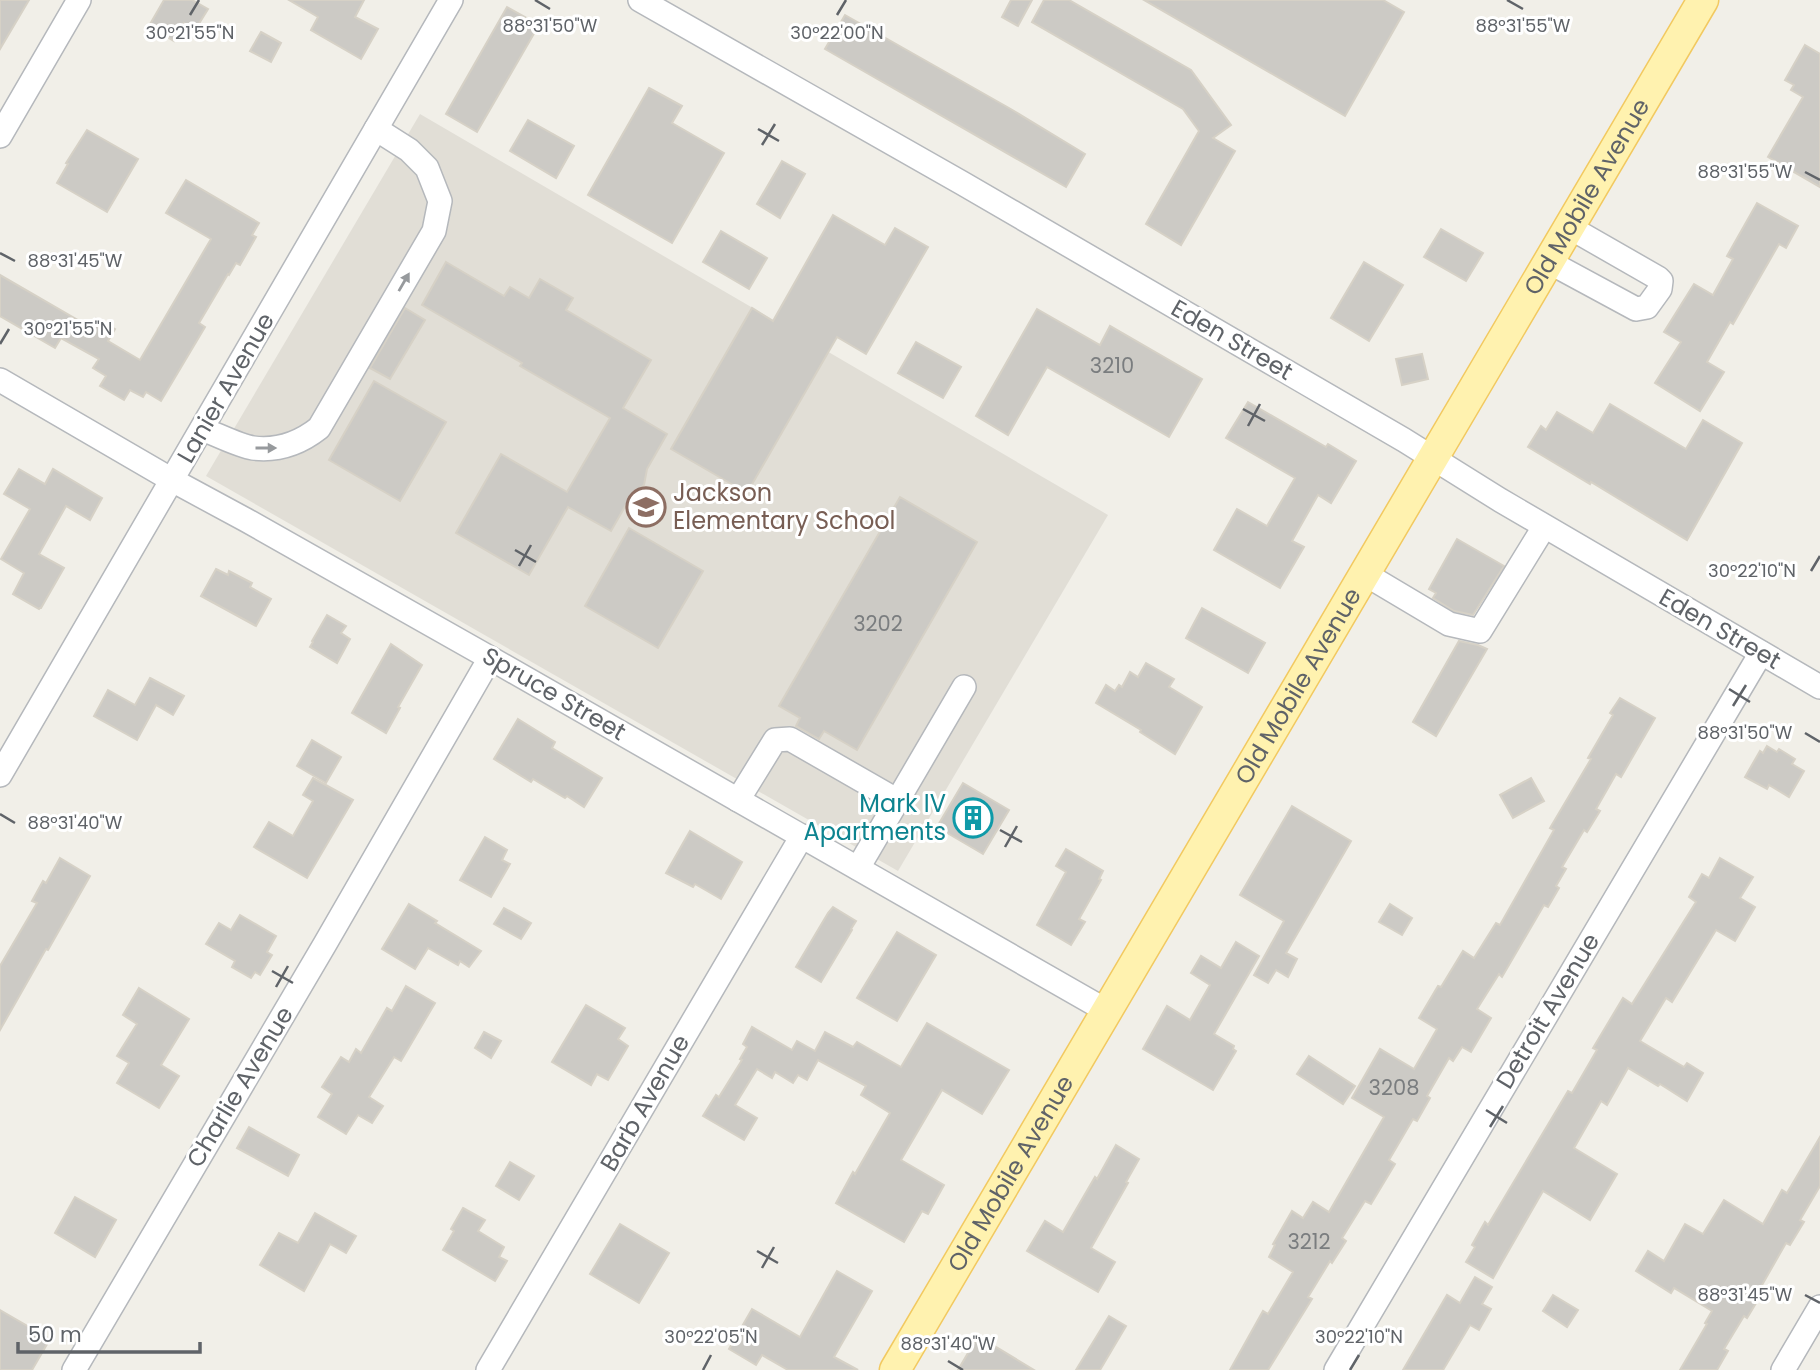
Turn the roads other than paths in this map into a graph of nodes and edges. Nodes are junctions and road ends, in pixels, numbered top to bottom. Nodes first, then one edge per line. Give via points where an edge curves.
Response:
1 (79, 0) edge
2 (451, 0) edge
3 (640, 0) edge
4 (1703, 0) edge
5 (679, 10) edge
6 (376, 129) junction
7 (0, 136) edge
8 (1569, 227) junction
9 (1549, 262) junction
10 (0, 380) edge
11 (202, 429) junction
12 (1434, 459) junction
13 (172, 480) junction
14 (1544, 527) junction
15 (1365, 574) junction
16 (1761, 653) junction
17 (490, 658) junction
18 (964, 687) dead end
19 (1820, 687) edge
20 (0, 775) edge
21 (738, 800) junction
22 (898, 801) junction
23 (802, 836) junction
24 (858, 868) junction
25 (1107, 1011) junction
26 (1820, 1307) edge
27 (74, 1370) edge
28 (488, 1370) edge
29 (895, 1370) edge
30 (1336, 1370) edge
31 (1783, 1370) edge

1 - 7 street
2 - 6 street, Lanier Avenue
3 - 5 street, Eden Street
4 - 8 main road, Old Mobile Avenue
5 - 12 street, Eden Street via 974,190
6 - 11 street, Lanier Avenue
11 -> 6 street via 251,448 279,448 319,428 434,231 440,201 427,168 410,150
8 - 9 main road, Old Mobile Avenue
8 - 9 street via 1658,278 1660,289 1647,307 1636,309
9 - 12 main road, Old Mobile Avenue
10 - 13 street, Spruce Street
11 - 13 street, Lanier Avenue
12 - 14 street, Eden Street
12 - 15 main road, Old Mobile Avenue
13 - 17 street, Spruce Street
13 - 20 street, Lanier Avenue
14 - 15 street via 1480,631 1449,624
14 - 16 street, Eden Street
15 - 25 main road, Old Mobile Avenue
16 - 19 street, Eden Street
16 - 30 street, Detroit Avenue
17 - 21 street, Spruce Street
17 - 27 street, Charlie Avenue
18 - 22 street
21 - 22 street via 775,740 790,739
21 - 23 street, Spruce Street
22 - 24 street
23 - 24 street, Spruce Street
23 - 28 street, Barb Avenue
24 - 25 street, Spruce Street
25 - 29 main road, Old Mobile Avenue
26 - 31 street

